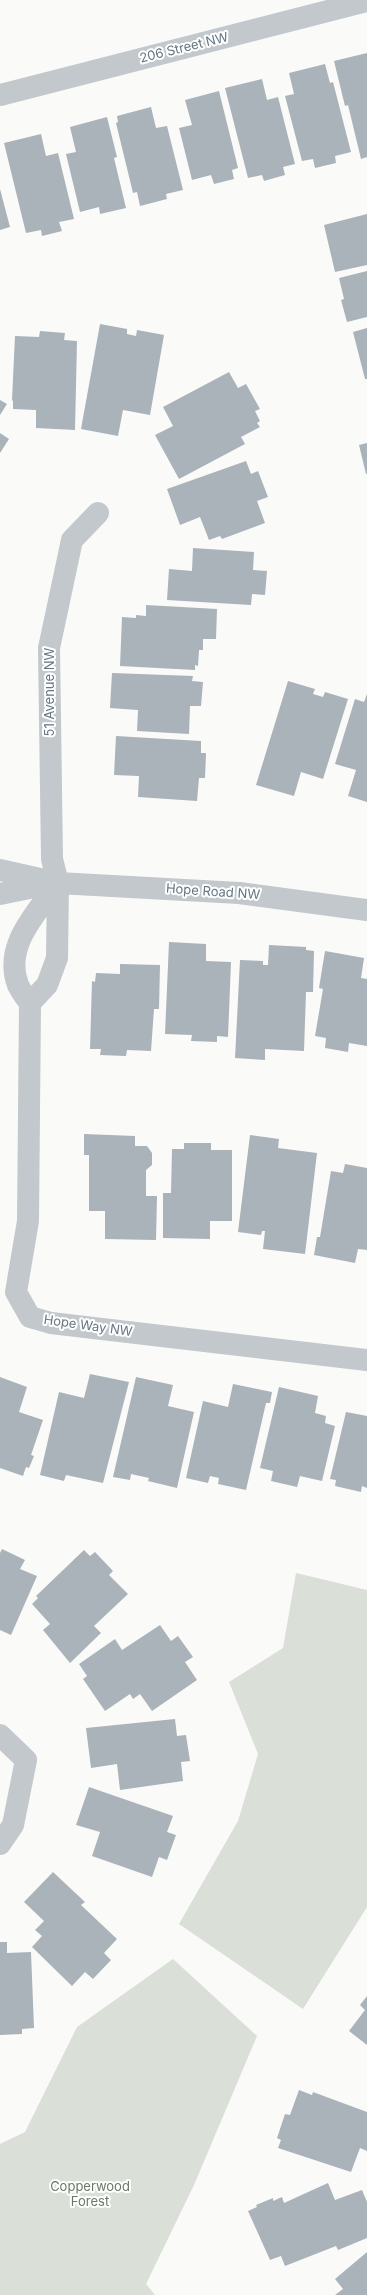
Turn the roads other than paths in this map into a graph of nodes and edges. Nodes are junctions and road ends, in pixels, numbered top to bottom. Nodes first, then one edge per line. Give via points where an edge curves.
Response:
1 (367, 1) edge
2 (0, 95) edge
3 (98, 513) dead end
4 (0, 870) edge
5 (58, 883) junction
6 (0, 894) edge
7 (367, 910) edge
8 (30, 1003) junction
9 (367, 1360) edge
10 (0, 1735) edge
11 (0, 1844) edge

1 - 2 street, 206 Street NW
3 - 5 street, 51 Avenue NW via 72,540 49,648 52,859
4 - 5 street, Hope Road NW
5 - 6 street, Hope Road NW
5 - 7 street, Hope Road NW via 239,893
5 - 8 street via 57,958 47,985
5 - 8 street via 22,934 14,958 18,985
8 - 9 street, Hope Way NW via 28,1221 16,1292 30,1317 51,1323
10 - 11 street via 26,1760 13,1825

